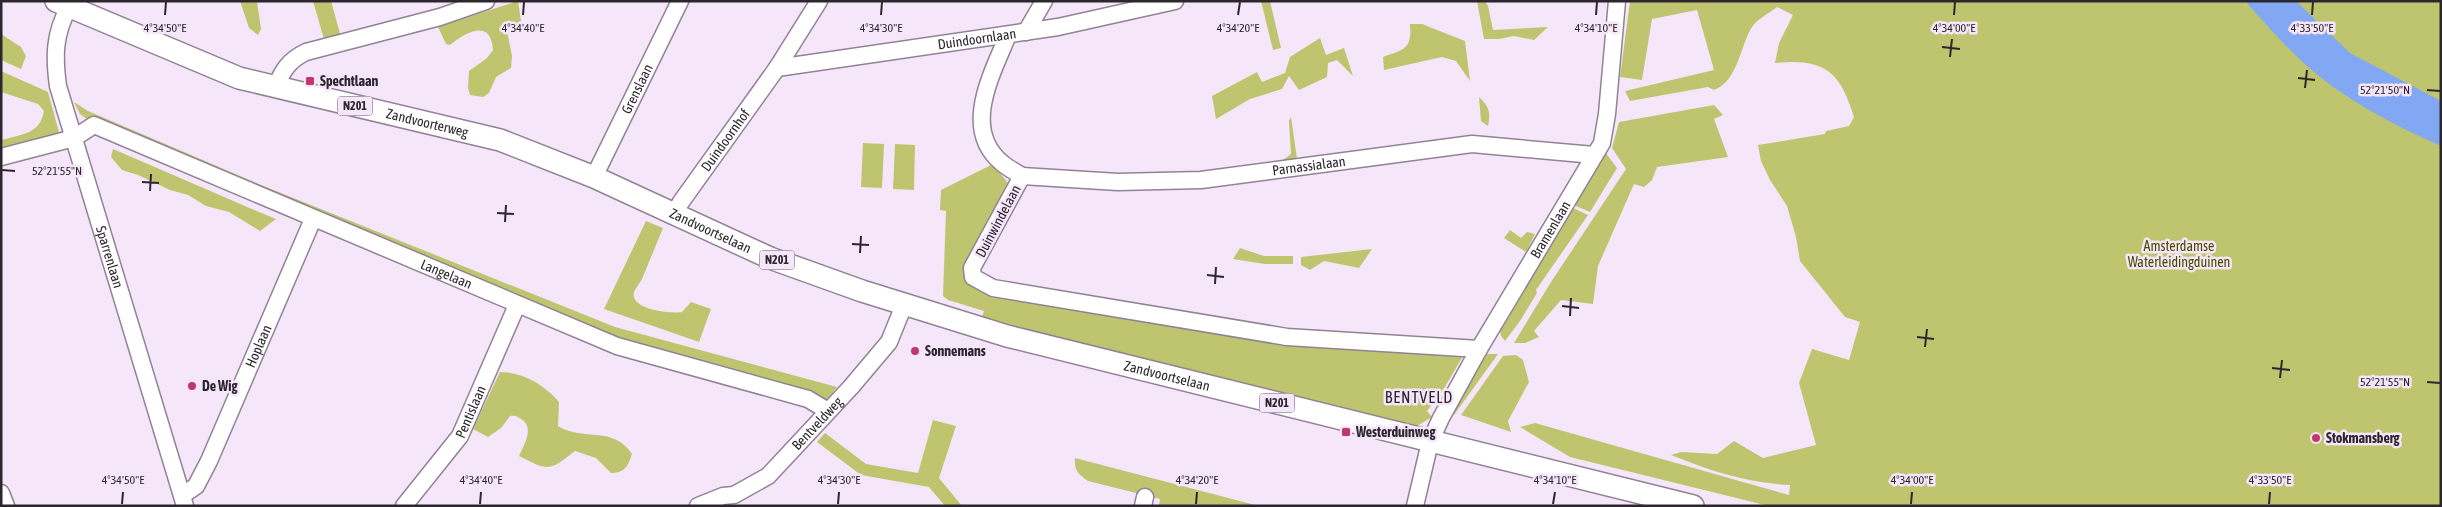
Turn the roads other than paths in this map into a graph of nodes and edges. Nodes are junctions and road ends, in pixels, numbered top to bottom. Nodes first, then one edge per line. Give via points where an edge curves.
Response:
1 (486, 1) edge
2 (680, 1) edge
3 (818, 1) edge
4 (1044, 1) edge
5 (1175, 1) edge
6 (1617, 1) edge
7 (62, 4) edge
8 (1026, 32) junction
9 (1008, 35) junction
10 (777, 68) junction
11 (276, 87) junction
12 (74, 138) junction
13 (1594, 155) junction
14 (1, 157) edge
15 (1022, 176) junction
16 (594, 177) junction
17 (655, 204) joint
18 (674, 214) junction
19 (313, 219) junction
20 (904, 304) junction
21 (517, 305) junction
22 (1479, 349) junction
23 (828, 411) junction
24 (1430, 442) junction
25 (1, 492) edge
26 (184, 500) edge
27 (6, 506) edge
28 (404, 506) edge
29 (698, 506) edge
30 (1415, 506) edge
31 (1693, 506) edge

1 - 11 street via 440,17 306,52 292,60
2 - 16 street, Grenslaan
3 - 10 street, Duindoornhof
4 - 8 street
5 - 8 street, Duindoornlaan
6 - 13 street, Bramenlaan via 1606,121 1602,143
7 - 11 main road, Zandvoorterweg / N201 via 221,71
7 - 12 street, Sparrenlaan via 54,57 58,86
8 - 9 street, Duindoornlaan
9 - 10 street, Duindoornlaan
9 - 15 street, Duinwindelaan via 986,89 981,119 989,147 1002,163
10 - 18 street, Duindoornhof
11 - 16 main road, Zandvoorterweg / N201 via 474,132
12 - 14 street
12 - 19 street, Langelaan via 94,126
12 - 26 street, Sparrenlaan
13 - 15 street, Parnassialaan via 1472,144 1201,180 1118,182
13 - 22 street, Bramenlaan
15 - 22 street, Duinwindelaan via 972,268 973,278 982,284 1287,336
16 - 17 main road, Zandvoorterweg / N201
17 - 18 main road, Zandvoortselaan / N201
18 - 20 main road, Zandvoortselaan / N201 via 770,258
19 - 21 street, Langelaan
19 - 26 street, Hoplaan via 209,461 196,486
20 - 23 street, Bentveldweg via 889,342
20 - 24 main road, Zandvoortselaan / N201 via 1007,336
21 - 23 street, Langelaan via 617,346 808,399
21 - 28 street, Pentislaan via 460,436
22 - 24 street, Bramenlaan
23 - 29 street, Bentveldweg via 768,476 734,495
24 - 30 street
24 - 31 main road, Zandvoortselaan / N201
25 - 27 street

